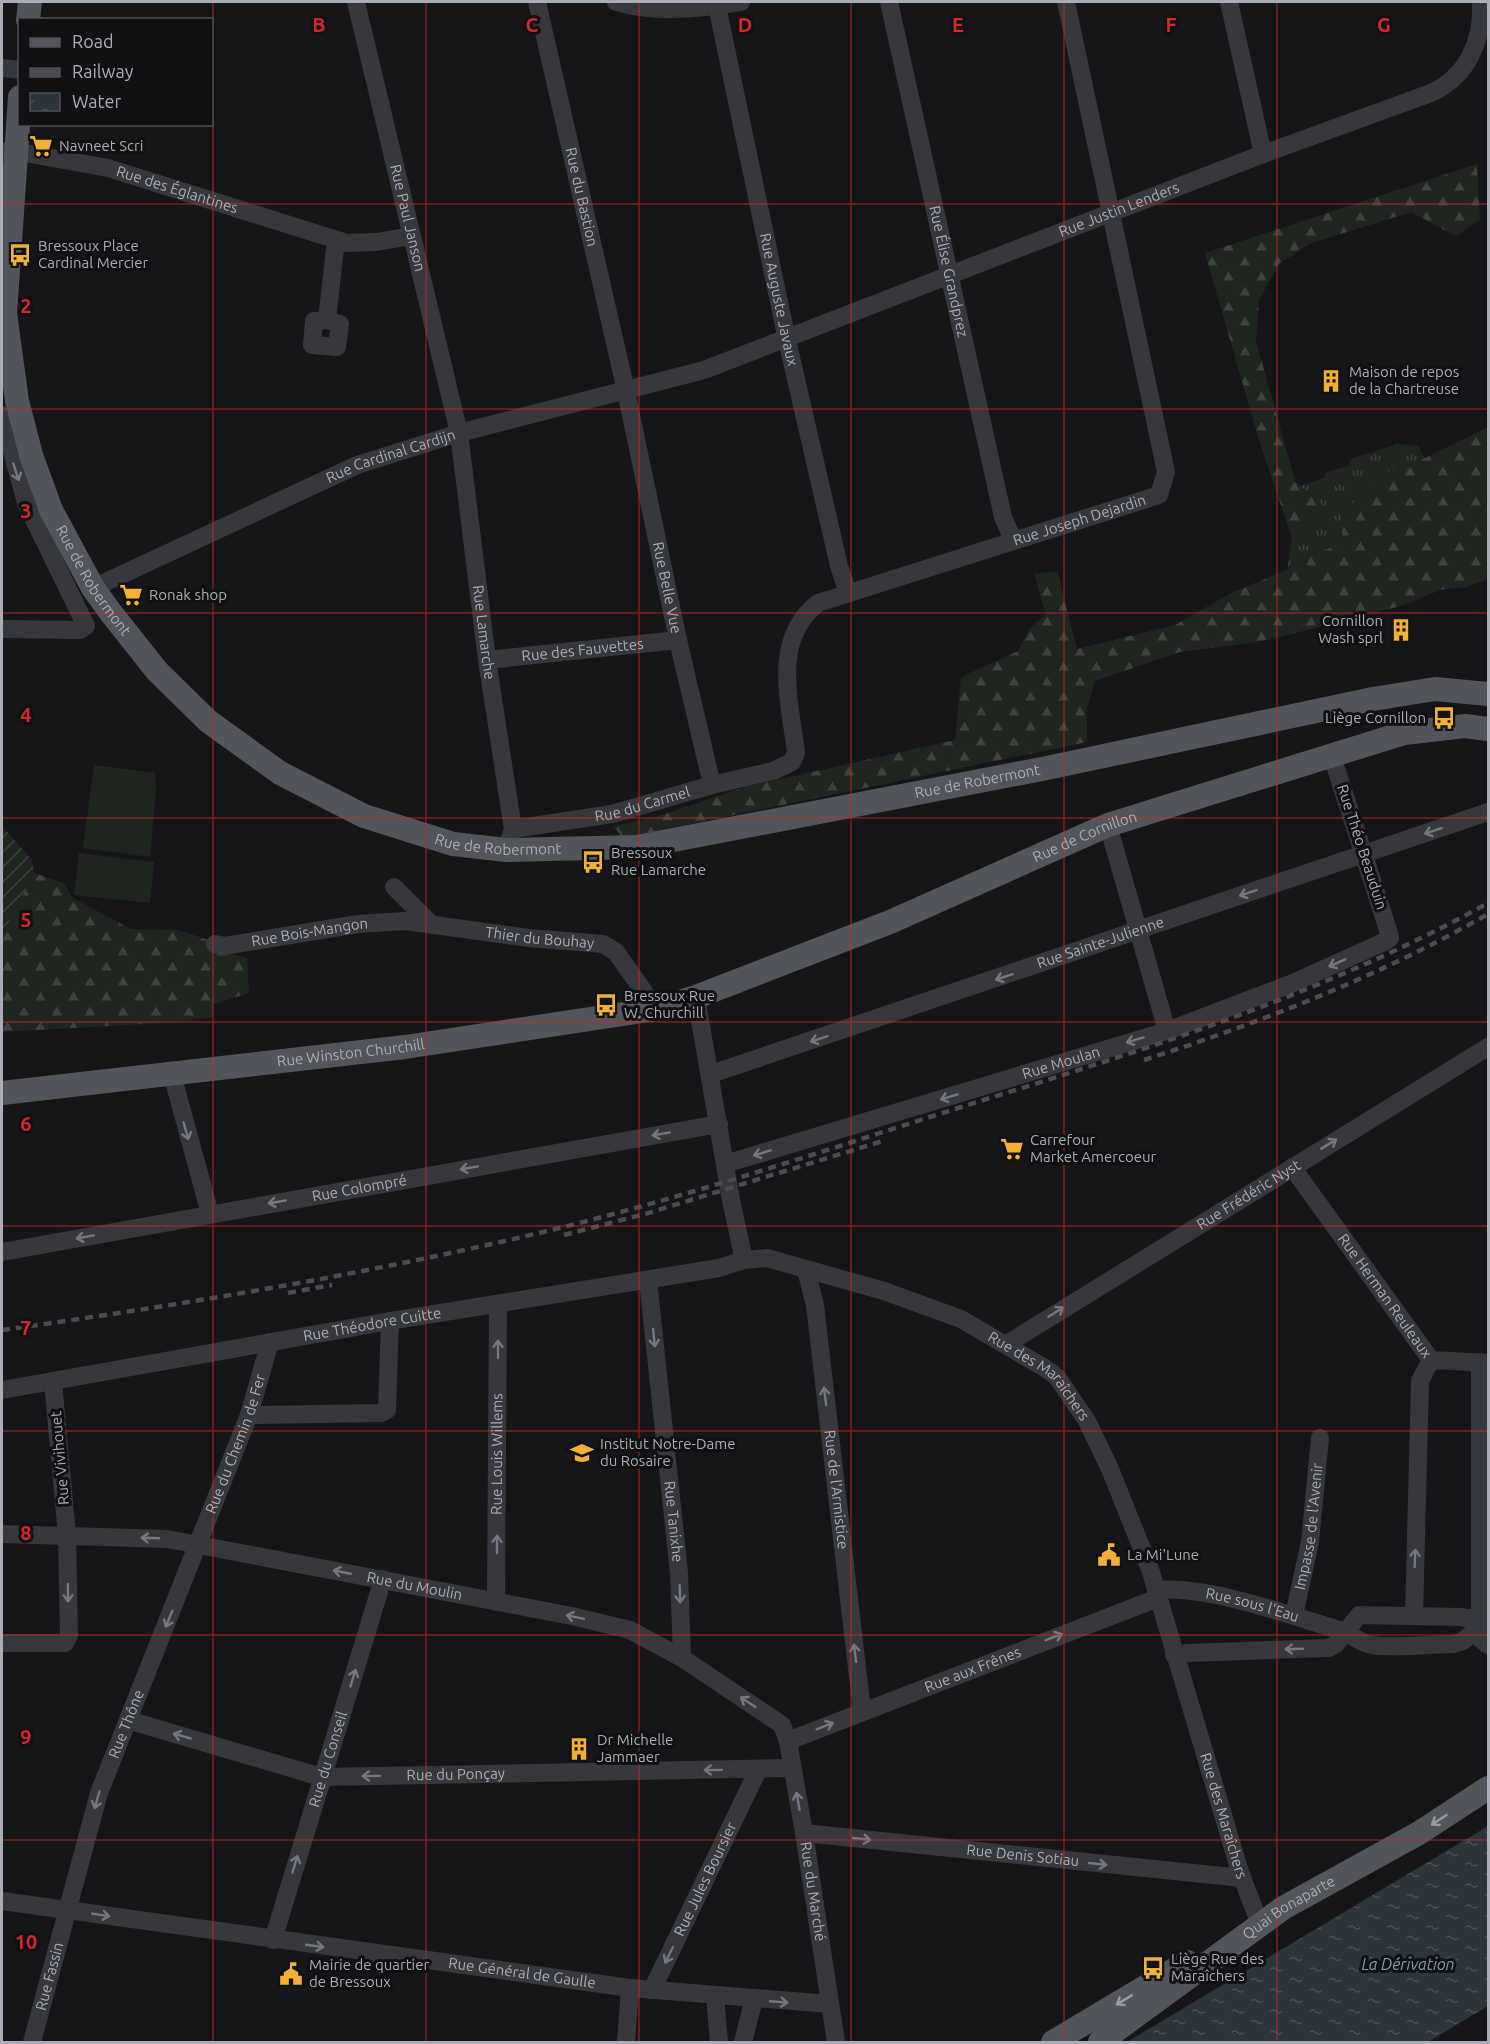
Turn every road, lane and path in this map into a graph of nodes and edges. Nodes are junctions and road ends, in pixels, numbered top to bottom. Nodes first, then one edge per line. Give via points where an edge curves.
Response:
1 (356, 2) edge
2 (537, 2) edge
3 (616, 2) edge
4 (741, 2) edge
5 (890, 2) edge
6 (1066, 2) edge
7 (1229, 2) edge
8 (1481, 2) edge
9 (717, 6) junction
10 (2, 68) edge
11 (18, 70) edge
12 (18, 106) edge
13 (8, 152) edge
14 (1263, 154) junction
15 (1111, 214) junction
16 (410, 236) junction
17 (336, 240) junction
18 (4, 273) edge
19 (948, 274) junction
20 (3, 316) edge
21 (327, 320) dead end
22 (787, 340) junction
23 (704, 370) joint
24 (626, 391) junction
25 (2, 415) edge
26 (459, 433) junction
27 (1013, 540) junction
28 (93, 588) junction
29 (848, 592) junction
30 (2, 629) edge
31 (678, 640) junction
32 (488, 660) junction
33 (1488, 694) edge
34 (1488, 729) edge
35 (1332, 756) junction
36 (792, 762) joint
37 (712, 785) junction
38 (1488, 812) edge
39 (1108, 825) junction
40 (509, 840) junction
41 (1365, 855) junction
42 (394, 888) dead end
43 (405, 921) joint
44 (430, 923) junction
45 (1137, 931) junction
46 (1390, 938) joint
47 (215, 944) dead end
48 (696, 997) junction
49 (656, 1009) junction
50 (1167, 1031) junction
51 (1488, 1047) edge
52 (172, 1074) junction
53 (711, 1074) junction
54 (2, 1093) edge
55 (718, 1124) junction
56 (724, 1164) junction
57 (1292, 1167) junction
58 (210, 1214) junction
59 (2, 1252) edge
60 (744, 1260) junction
61 (806, 1270) junction
62 (648, 1280) junction
63 (498, 1304) junction
64 (390, 1321) junction
65 (270, 1342) junction
66 (1007, 1344) junction
67 (1431, 1360) junction
68 (1484, 1362) edge
69 (53, 1382) junction
70 (2, 1390) edge
71 (249, 1415) junction
72 (1320, 1438) dead end
73 (2, 1534) edge
74 (67, 1535) junction
75 (199, 1545) junction
76 (383, 1580) junction
77 (1157, 1594) junction
78 (496, 1602) junction
79 (1294, 1615) junction
80 (1414, 1616) junction
81 (1481, 1625) edge
82 (1345, 1632) junction
83 (2, 1643) edge
84 (1488, 1645) edge
85 (1174, 1655) junction
86 (682, 1658) junction
87 (862, 1711) junction
88 (128, 1720) junction
89 (788, 1741) junction
90 (792, 1768) junction
91 (758, 1770) junction
92 (321, 1777) junction
93 (1488, 1788) edge
94 (804, 1833) junction
95 (1242, 1878) junction
96 (2, 1901) edge
97 (1283, 1908) junction
98 (68, 1910) junction
99 (1258, 1919) junction
100 (273, 1940) junction
101 (630, 1988) junction
102 (652, 1990) junction
103 (715, 1996) junction
104 (754, 1999) junction
105 (830, 2004) junction
106 (32, 2043) edge
107 (626, 2043) edge
108 (719, 2043) edge
109 (743, 2043) edge
110 (836, 2043) edge
111 (1053, 2043) edge
112 (1100, 2043) edge

1 - 16 street, Rue Paul Janson
2 - 24 street, Rue du Bastion
3 - 9 street via 635,8
4 - 9 street
5 - 19 street, Rue Élise Grandprez
6 - 15 street, Rue Joseph Dejardin
7 - 14 street
8 - 14 street, Rue Justin Lenders via 1478,44 1446,86
9 - 22 street, Rue Auguste Javaux
10 - 11 street
12 - 13 main road, Rue de Robermont
13 - 17 street, Rue des Églantines via 108,168
13 - 18 main road, Rue de Robermont
14 - 15 street, Rue Justin Lenders
15 - 19 street, Rue Justin Lenders
15 - 27 street, Rue Joseph Dejardin via 1166,477 1159,495 1147,500
16 - 17 street, Rue des Églantines via 377,242
16 - 26 street, Rue Paul Janson
17 - 21 street
18 - 20 main road, Rue de Robermont
19 - 22 street, Rue Justin Lenders
19 - 27 street, Rue Élise Grandprez via 1003,517
20 - 28 main road, Rue de Robermont via 31,455 51,510
22 - 23 street, Rue Justin Lenders
22 - 29 street, Rue Auguste Javaux
23 - 24 street, Rue Cardinal Cardijn
24 - 26 street, Rue Cardinal Cardijn
24 - 31 street, Rue Belle Vue
25 -> 30 street via 26,502 86,626 80,630
26 - 28 street, Rue Cardinal Cardijn via 357,465
26 - 32 street, Rue Lamarche
27 - 29 street, Rue Joseph Dejardin
28 - 40 main road, Rue de Robermont via 164,678 208,721 280,773 392,826 453,844
29 - 36 street, Rue Joseph Dejardin via 808,611 790,637 788,672 796,753
31 - 32 street, Rue des Fauvettes
31 - 37 street, Rue Belle Vue
32 - 40 street, Rue Lamarche
33 - 40 main road, Rue de Robermont via 1435,689 1373,699 1047,768 637,847
34 - 35 main road, Rue de Cornillon via 1465,726 1404,732
35 - 39 main road, Rue de Cornillon
35 - 41 street, Rue Théo Beauduin
36 - 37 street, Rue du Carmel via 773,771
37 - 40 street, Rue du Carmel
38 -> 41 street, Rue Sainte-Julienne
39 - 45 street
39 - 48 main road, Rue de Cornillon via 890,922
41 -> 45 street, Rue Sainte-Julienne
41 - 46 street, Rue Théo Beauduin
42 - 44 street
43 - 44 street, Thier du Bouhay
43 - 47 street, Rue Bois-Mangon via 358,924 224,946
44 - 49 street, Thier du Bouhay via 603,944 616,952
45 - 50 street
45 -> 53 street, Rue Sainte-Julienne
46 -> 50 street, Rue Moulan via 1293,983
48 - 49 main road, Rue Winston Churchill
48 - 53 street
49 - 52 main road, Rue Winston Churchill via 405,1047
50 -> 56 street, Rue Moulan
57 -> 51 street, Rue Frédéric Nyst
52 - 54 main road, Rue Winston Churchill
52 -> 58 street
53 - 55 street
55 - 56 street
55 -> 58 street, Rue Colompré
56 - 60 street
66 -> 57 street, Rue Frédéric Nyst
57 - 67 street, Rue Herman Reuleaux
58 -> 59 street, Rue Colompré
60 - 61 street, Rue des Maraîchers via 767,1258
60 - 62 street, Rue Théodore Cuitte
61 - 66 street, Rue des Maraîchers via 884,1291 961,1319
87 -> 61 street, Rue de l'Armistice via 814,1305
62 - 63 street, Rue Théodore Cuitte
62 -> 86 street, Rue Tanixhe via 679,1574
63 - 64 street, Rue Théodore Cuitte
78 -> 63 street, Rue Louis Willems
64 - 65 street, Rue Théodore Cuitte
64 - 71 street via 387,1410
65 - 69 street, Rue Théodore Cuitte
65 - 71 street, Rue du Chemin de Fer
66 - 77 street, Rue des Maraîchers via 1057,1377 1087,1421 1110,1469
67 - 68 street
80 -> 67 street, Rue Herman Reuleaux via 1420,1381
68 - 81 street
69 - 70 street, Rue Théodore Cuitte
69 - 74 street, Rue Vivihouet
71 - 75 street, Rue du Chemin de Fer
72 - 79 street, Impasse de l'Avenir via 1310,1542
73 - 74 street, Rue du Moulin
75 -> 74 street, Rue du Moulin via 167,1539
74 -> 83 street, Rue Vivihouet via 69,1635 65,1643
76 -> 75 street, Rue du Moulin
75 -> 88 street, Rue Thône
76 - 78 street, Rue du Moulin
92 -> 76 street, Rue du Conseil
77 - 79 street, Rue sous l'Eau via 1172,1589
77 - 85 street, Rue des Maraîchers
87 -> 77 street, Rue aux Frênes
86 -> 78 street, Rue du Moulin via 630,1630
79 - 82 street, Rue sous l'Eau
80 - 81 street via 1461,1617
80 - 82 street via 1359,1615
81 - 82 street, Rue sous l'Eau via 1454,1644 1371,1645
81 - 84 street
82 -> 85 street via 1329,1648
85 - 95 street, Rue des Maraîchers
89 -> 86 street, Rue du Moulin via 778,1722
89 -> 87 street, Rue aux Frênes
92 -> 88 street, Rue du Ponçay
88 -> 98 street, Rue Thône via 99,1792
89 - 90 street, Rue du Marché
90 - 91 street, Rue du Ponçay
94 -> 90 street, Rue du Marché
91 -> 92 street, Rue du Ponçay
91 -> 102 street, Rue Jules Boursier
100 -> 92 street, Rue du Conseil
93 -> 97 main road, Quai Bonaparte via 1419,1833
94 -> 95 street, Rue Denis Sotiau
94 - 105 street, Rue du Marché
95 - 99 street, Rue des Maraîchers
96 - 98 street, Rue Général de Gaulle
97 - 99 main road
97 - 112 main road, Quai Bonaparte
98 -> 100 street, Rue Général de Gaulle
98 - 106 street, Rue Fassin
99 -> 111 main road
100 -> 101 street, Rue Général de Gaulle
101 - 102 street, Rue Général de Gaulle
101 - 107 street
102 - 103 street, Rue Général de Gaulle
103 - 104 street, Rue Général de Gaulle
103 - 108 street
104 -> 105 street, Rue Général de Gaulle
104 - 109 street
105 - 110 street, Rue du Marché

